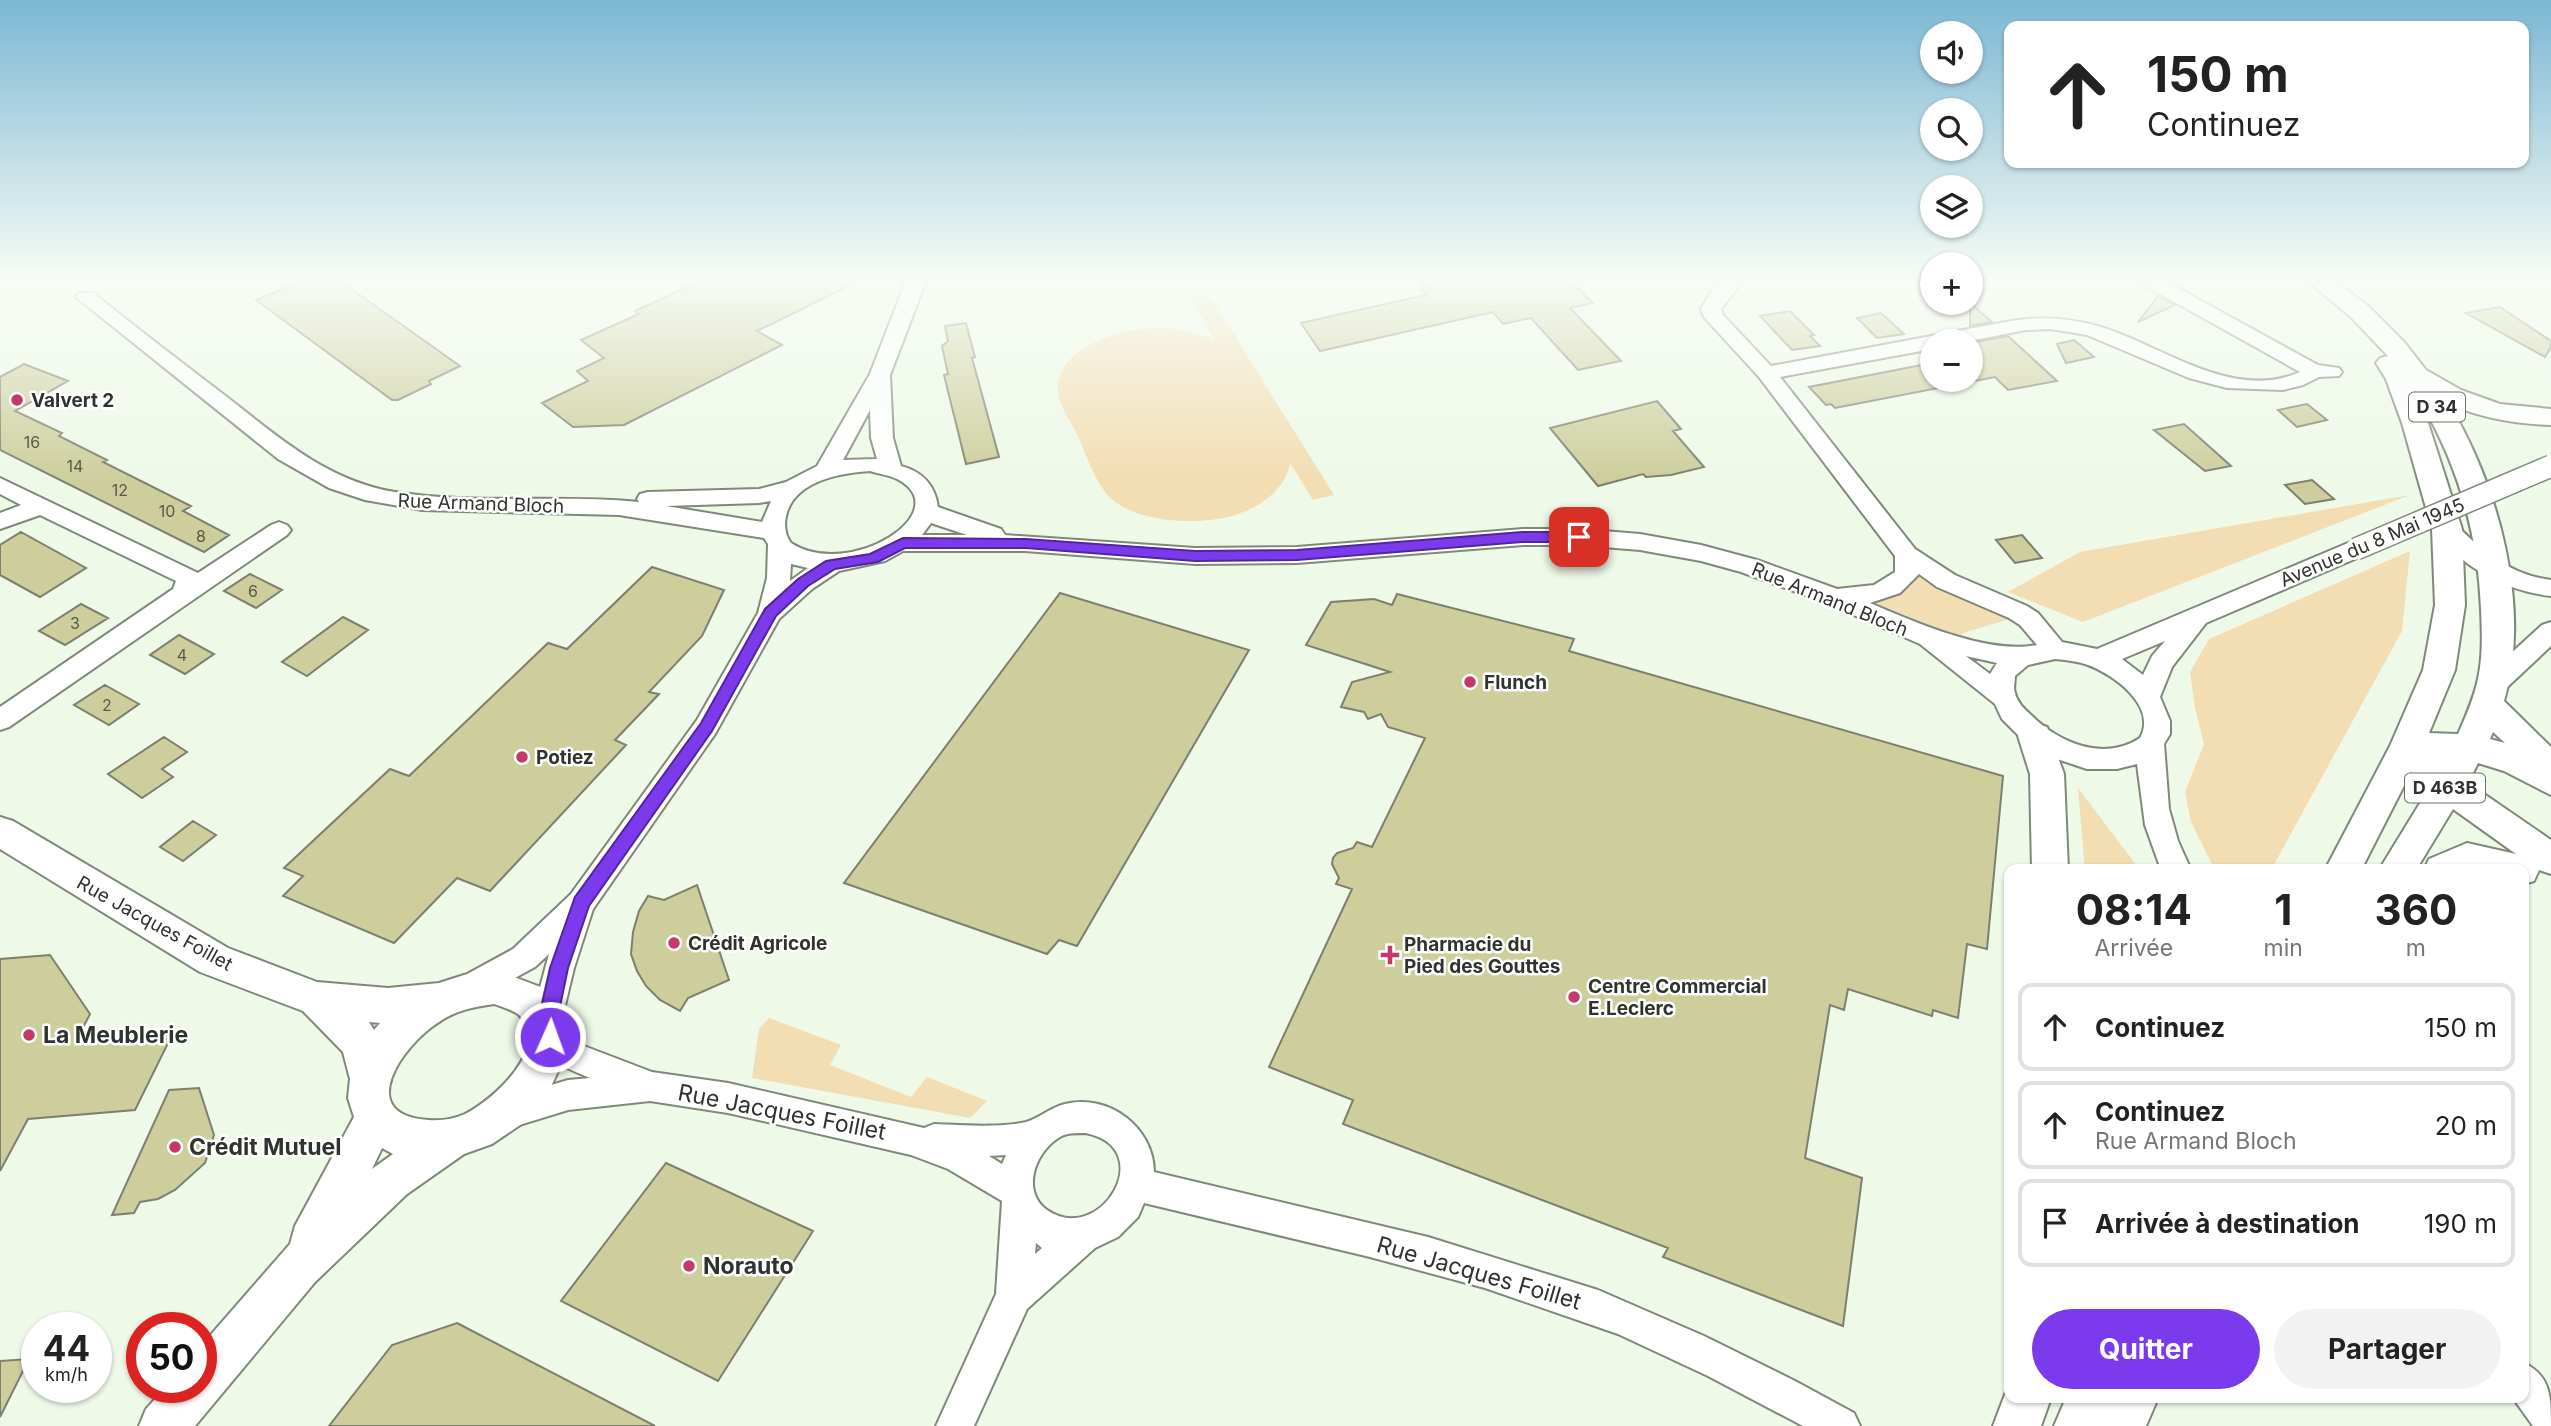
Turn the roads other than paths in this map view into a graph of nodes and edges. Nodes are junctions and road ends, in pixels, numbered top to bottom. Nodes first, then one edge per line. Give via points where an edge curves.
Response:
1 (150, 348) edge
2 (890, 348) edge
3 (1742, 348) edge
4 (1907, 348) edge
5 (2134, 348) edge
6 (2278, 348) edge
7 (2379, 348) edge
8 (2397, 348) edge
9 (2323, 371) joint
10 (2415, 372) junction
11 (1766, 373) junction
12 (880, 374) junction
13 (2551, 417) edge
14 (2551, 466) edge
15 (891, 468) junction
16 (826, 470) junction
17 (0, 485) edge
18 (792, 488) junction
19 (569, 505) junction
20 (41, 506) junction
21 (926, 511) junction
22 (0, 521) edge
23 (2447, 528) junction
24 (279, 530) dead end
25 (776, 539) junction
26 (903, 543) junction
27 (1026, 543) junction
28 (1907, 555) junction
29 (832, 565) junction
30 (2495, 570) junction
31 (2551, 588) edge
32 (183, 594) junction
33 (1835, 597) junction
34 (770, 613) junction
35 (2195, 621) junction
36 (2551, 631) edge
37 (1924, 637) junction
38 (2055, 649) junction
39 (2016, 658) junction
40 (2099, 659) junction
41 (2490, 695) junction
42 (2148, 696) junction
43 (2002, 697) junction
44 (0, 720) edge
45 (2035, 736) junction
46 (2151, 745) junction
47 (2407, 746) junction
48 (2469, 747) junction
49 (2551, 768) edge
50 (2551, 782) edge
51 (2446, 786) junction
52 (3, 835) edge
53 (2551, 859) edge
54 (2050, 864) edge
55 (2173, 864) edge
56 (2346, 864) edge
57 (2400, 864) edge
58 (2454, 864) edge
59 (2494, 864) edge
60 (2529, 874) edge
61 (2551, 886) edge
62 (581, 903) junction
63 (454, 994) junction
64 (317, 999) junction
65 (549, 1029) junction
66 (652, 1087) junction
67 (373, 1098) junction
68 (504, 1114) junction
69 (1034, 1138) junction
70 (911, 1139) junction
71 (449, 1140) junction
72 (1137, 1185) junction
73 (1018, 1198) junction
74 (1083, 1235) junction
75 (299, 1266) junction
76 (1014, 1296) junction
77 (217, 1363) edge
78 (971, 1386) junction
79 (2529, 1389) edge
80 (184, 1403) edge
81 (2025, 1403) edge
82 (2090, 1403) edge
83 (2132, 1403) edge
84 (2551, 1419) edge
85 (163, 1426) edge
86 (946, 1426) edge
87 (955, 1426) edge
88 (1841, 1426) edge
89 (2017, 1426) edge
90 (2078, 1426) edge
91 (2121, 1426) edge

1 - 19 street, Rue Armand Bloch via 294,462 334,482 407,503
2 - 12 street
3 - 11 street
4 - 11 street
5 - 9 street via 2218,381 2285,383
6 - 9 street
7 - 23 main road, D 34 via 2399,379 2416,424
8 - 10 main road, D 34
10 - 13 main road via 2437,388 2485,409 2518,417
10 - 30 main road, D 34 via 2472,472
11 - 28 street
12 - 15 street via 882,438
12 - 16 street
14 - 35 street, Avenue du 8 Mai 1945, bridge via 2307,568
15 - 16 street via 871,464
15 - 21 street via 919,484 926,497
16 - 18 street
17 - 20 street
18 - 19 street via 759,496
18 - 25 street via 772,517
19 - 25 street, Rue Armand Bloch via 689,516
20 - 22 street
20 - 32 street via 189,578
21 - 26 street via 919,527
21 - 27 street, Rue Armand Bloch via 970,529
23 - 30 street via 2474,557
23 - 47 main road, D 463B via 2450,605 2439,670
24 - 32 street
25 - 29 street via 792,555
25 - 34 street via 779,578
26 - 27 street, Rue Armand Bloch
26 - 29 street via 873,558
27 - 33 street, Rue Armand Bloch via 1195,556 1579,537 1702,553
28 - 33 street via 1907,574 1898,584 1870,595
28 - 38 street via 1946,581 2018,611
29 - 34 street via 803,583
30 - 31 street
30 - 41 main road, D 463B via 2498,593
32 - 44 street
33 - 37 street, Rue Armand Bloch
34 - 62 street via 706,727
35 - 40 street, Avenue du 8 Mai 1945
35 - 42 street, Avenue du 8 Mai 1945 via 2161,663
36 - 41 street
37 - 39 street, Rue Armand Bloch
37 - 43 street, Rue Armand Bloch
38 - 39 street
38 - 40 street
39 - 43 street via 2005,668 2000,682
40 - 42 street
41 - 48 main road, D 463B
41 - 49 main road
42 - 46 street via 2157,714 2158,730
43 - 45 street via 2009,711
45 - 46 street via 2088,758 2115,760
45 - 54 main road via 2047,774
46 - 55 street via 2153,797
47 - 48 main road
47 - 51 main road
47 - 56 main road, D 463B
48 - 50 main road via 2505,755
48 - 51 main road, D 463B
51 - 53 main road
51 - 57 main road, D 463B
52 - 64 main road, Rue Jacques Foillet via 214,960
58 - 59 main road via 2467,858
60 - 61 main road
62 - 63 street via 524,958
62 - 65 street via 559,968
63 - 64 main road, Rue Jacques Foillet via 388,1006
63 - 65 main road via 495,987 519,991 537,1003
63 - 67 main road via 416,1014 395,1033 379,1055
64 - 67 main road, Rue Jacques Foillet via 359,1037
65 - 66 street via 573,1056
65 - 68 main road via 544,1063 528,1090
66 - 68 street via 568,1096
66 - 70 street, Rue Jacques Foillet via 728,1098
67 - 71 main road via 393,1134 418,1142
67 - 75 main road
68 - 71 main road
69 - 70 street, Rue Jacques Foillet
69 - 72 street via 1050,1125 1070,1118 1109,1122 1134,1148 1139,1166
69 - 73 street via 1021,1154 1016,1172
70 - 73 street, Rue Jacques Foillet via 959,1157
71 - 75 main road via 392,1179
72 - 74 street via 1118,1217
72 - 88 street, Rue Jacques Foillet via 1488,1271 1585,1304 1684,1344
73 - 74 street via 1031,1220 1046,1231
73 - 76 street
74 - 76 street
75 - 77 main road
76 - 78 street
78 - 86 street
78 - 87 street
79 - 84 street
80 - 85 main road
81 - 89 main road
82 - 90 main road
83 - 91 main road

